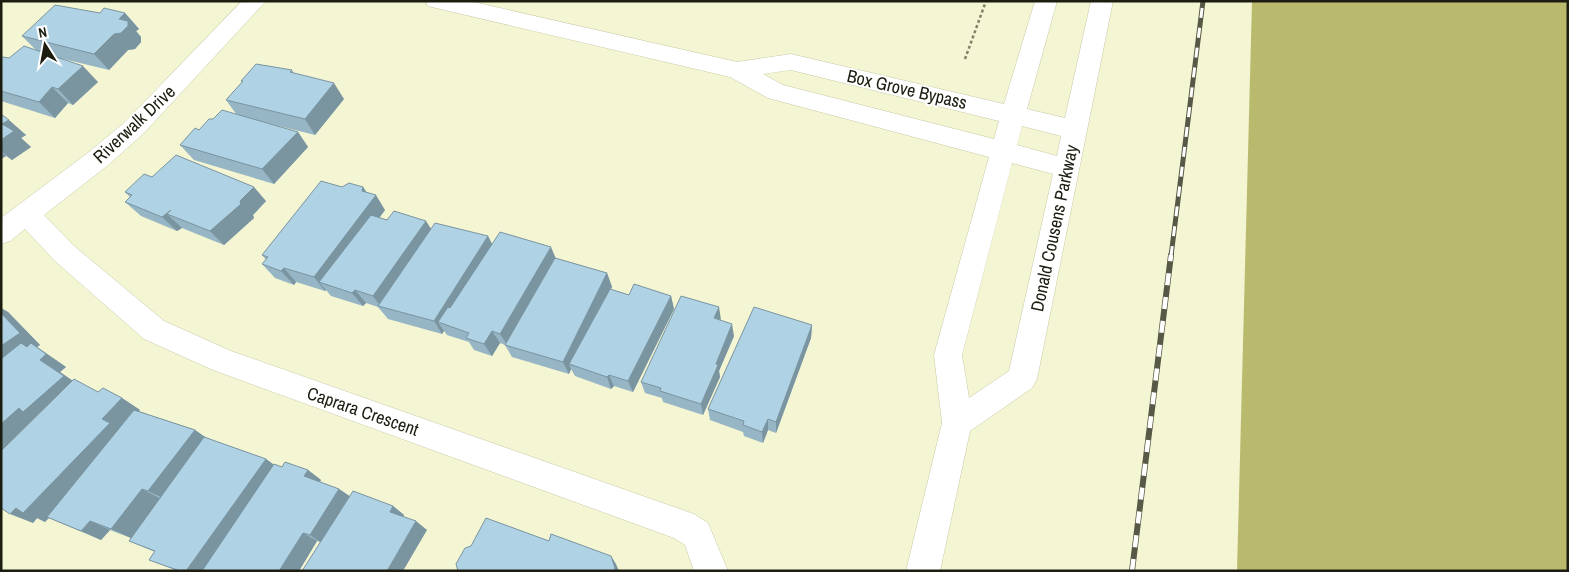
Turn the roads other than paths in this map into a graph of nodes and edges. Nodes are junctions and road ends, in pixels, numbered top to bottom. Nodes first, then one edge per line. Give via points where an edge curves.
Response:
1 (255, 1) edge
2 (436, 1) edge
3 (1046, 1) edge
4 (1102, 1) edge
5 (737, 70) junction
6 (1012, 114) junction
7 (1076, 130) junction
8 (1002, 151) junction
9 (1067, 168) junction
10 (27, 214) junction
11 (1, 233) edge
12 (957, 423) junction
13 (711, 571) edge
14 (923, 571) edge

1 - 10 main road, Riverwalk Drive via 134,128
2 - 5 main road, Box Grove Bypass
3 - 6 main road
4 - 7 main road, Donald Cousens Parkway
5 - 6 main road, Box Grove Bypass via 791,62
5 - 8 main road, Box Grove Bypass via 776,92
6 - 7 main road, Box Grove Bypass
6 - 8 main road
7 - 9 main road, Donald Cousens Parkway
8 - 9 main road, Box Grove Bypass
8 - 12 main road via 948,355
9 - 12 main road, Donald Cousens Parkway via 1022,379
10 - 11 main road, Riverwalk Drive
10 - 13 main road, Caprara Crescent via 65,254 154,330 222,362 683,525 697,534
12 - 14 main road

